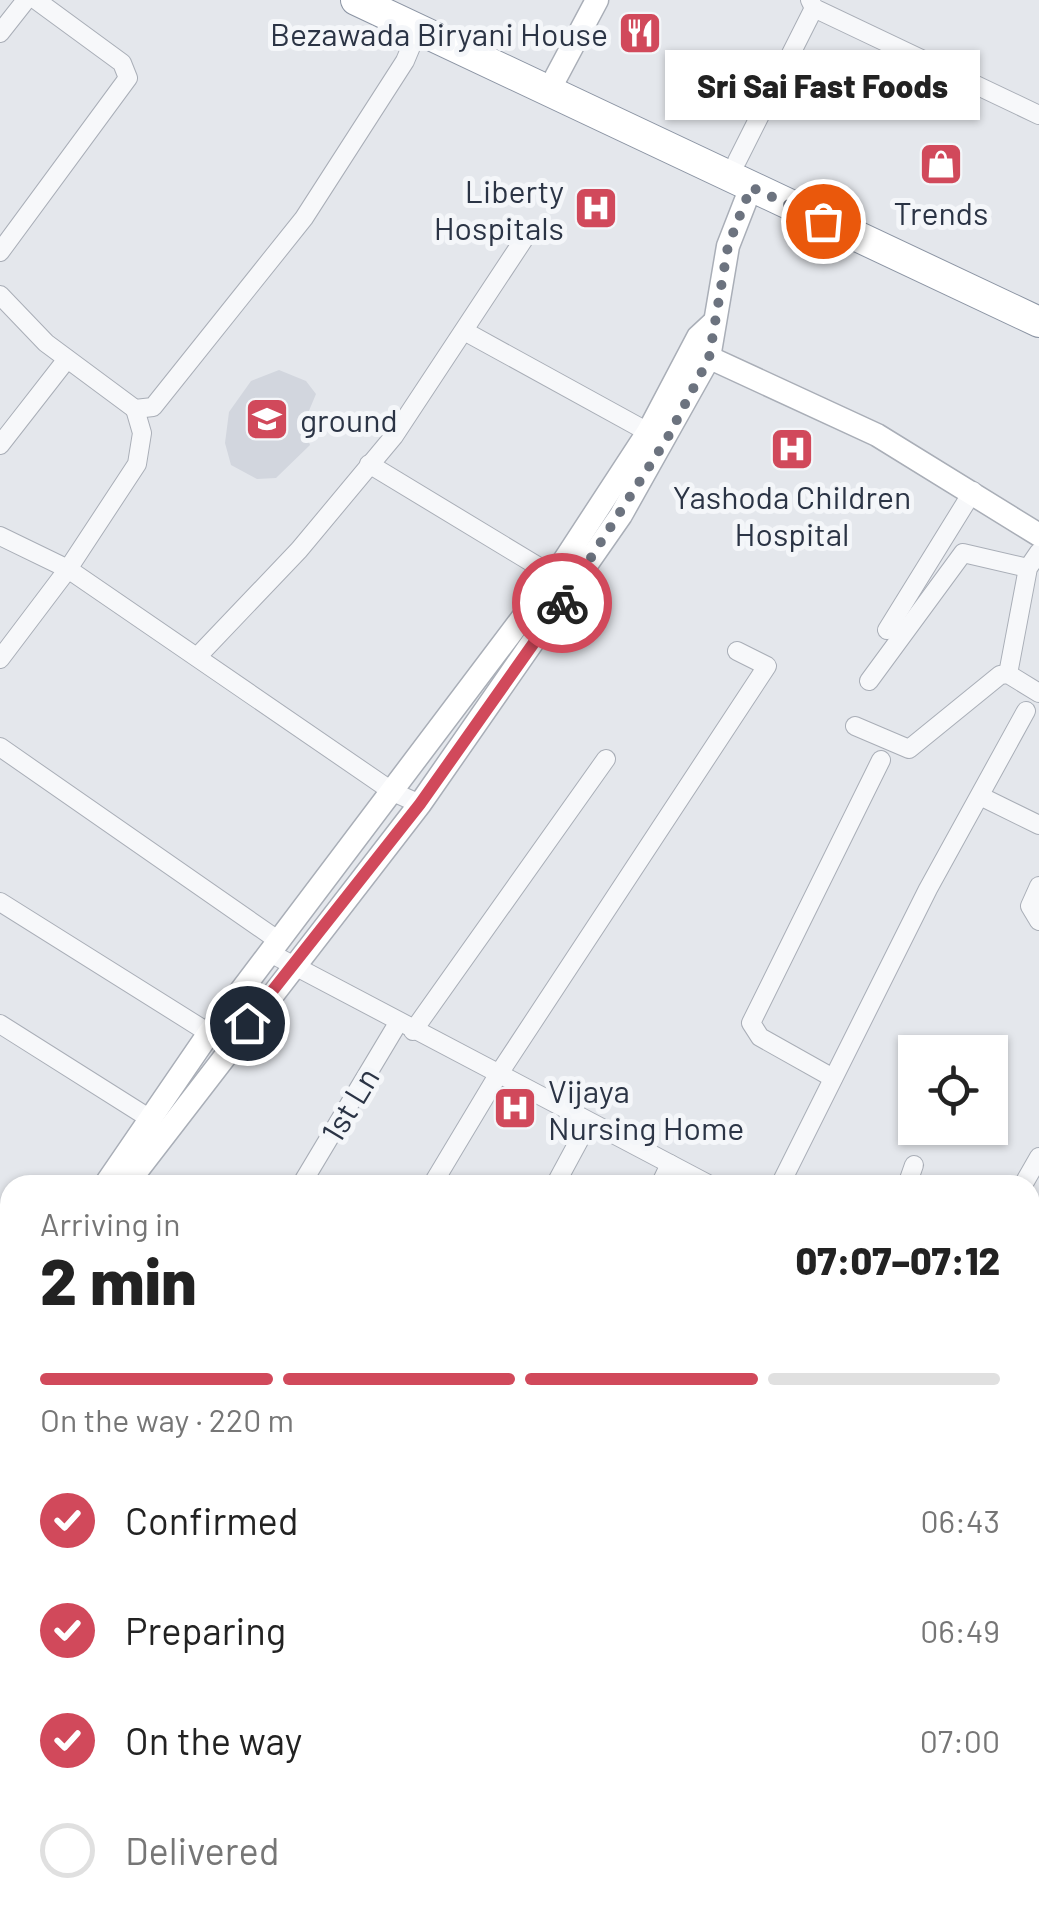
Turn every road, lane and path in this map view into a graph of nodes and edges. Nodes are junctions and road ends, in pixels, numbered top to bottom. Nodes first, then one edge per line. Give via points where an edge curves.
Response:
1 (26, 0) edge
2 (40, 0) edge
3 (356, 0) edge
4 (397, 0) edge
5 (597, 0) edge
6 (812, 4) edge
7 (418, 30) junction
8 (0, 33) edge
9 (556, 78) junction
10 (1039, 116) edge
11 (744, 174) junction
12 (524, 239) dead end
13 (0, 252) edge
14 (0, 295) edge
15 (1039, 299) edge
16 (1039, 322) edge
17 (466, 332) junction
18 (700, 354) junction
19 (68, 359) junction
20 (136, 408) junction
21 (648, 432) junction
22 (0, 445) edge
23 (370, 464) junction
24 (973, 492) junction
25 (1039, 534) edge
26 (0, 536) edge
27 (1034, 560) edge
28 (68, 570) junction
29 (554, 576) junction
30 (1030, 604) edge
31 (887, 630) dead end
32 (737, 651) dead end
33 (197, 657) junction
34 (0, 659) edge
35 (1008, 674) junction
36 (869, 682) dead end
37 (1039, 692) edge
38 (1026, 711) dead end
39 (855, 726) dead end
40 (0, 746) edge
41 (606, 759) dead end
42 (881, 760) dead end
43 (393, 792) junction
44 (980, 796) junction
45 (420, 804) junction
46 (1039, 825) edge
47 (1039, 886) edge
48 (0, 902) edge
49 (1039, 921) edge
50 (275, 947) junction
51 (292, 965) junction
52 (0, 1024) edge
53 (406, 1027) junction
54 (209, 1033) junction
55 (498, 1075) junction
56 (833, 1078) junction
57 (152, 1120) junction
58 (589, 1122) junction
59 (670, 1164) junction
60 (914, 1164) dead end
61 (112, 1175) edge
62 (134, 1175) edge
63 (307, 1175) edge
64 (438, 1175) edge
65 (560, 1175) edge
66 (665, 1175) edge
67 (691, 1175) edge
68 (785, 1175) edge
69 (910, 1175) edge

1 - 8 street
2 - 13 street via 122,63 128,78
3 - 7 highway
4 - 9 highway
5 - 9 street
6 - 10 street
6 - 11 street
7 - 11 highway
7 - 20 street via 304,218 157,404
9 - 11 highway
11 - 15 highway
11 - 16 highway
11 - 18 street
12 - 17 street
14 - 19 street
17 - 21 street
17 - 23 street
18 - 21 street
18 - 24 street via 877,436
18 - 45 street via 620,515
19 - 20 street
19 - 22 street
20 - 28 street via 142,433 137,464
21 - 29 street
23 - 29 street
23 - 33 street
24 - 25 street
24 - 31 street
26 - 28 street
27 - 30 street
27 - 36 street via 963,553
28 - 33 street
28 - 34 street
29 - 43 street
30 - 35 street
32 - 55 street via 767,666
33 - 43 street
35 - 37 street
35 - 39 street via 993,679 909,749
38 - 44 street
40 - 50 street
41 - 53 street, 1st Ln
42 - 56 street via 751,1023 760,1037
43 - 45 street
43 - 50 street
44 - 46 street
44 - 56 street
45 - 51 street
47 - 49 street via 1030,912
48 - 54 street
50 - 51 street
50 - 54 street
51 - 53 street
51 - 62 street
52 - 57 street
53 - 55 street
53 - 63 street, 1st Ln
54 - 57 street
55 - 58 street
55 - 64 street
56 - 68 street
57 - 61 street
58 - 59 street
58 - 65 street
59 - 66 street
59 - 67 street
60 - 69 street

